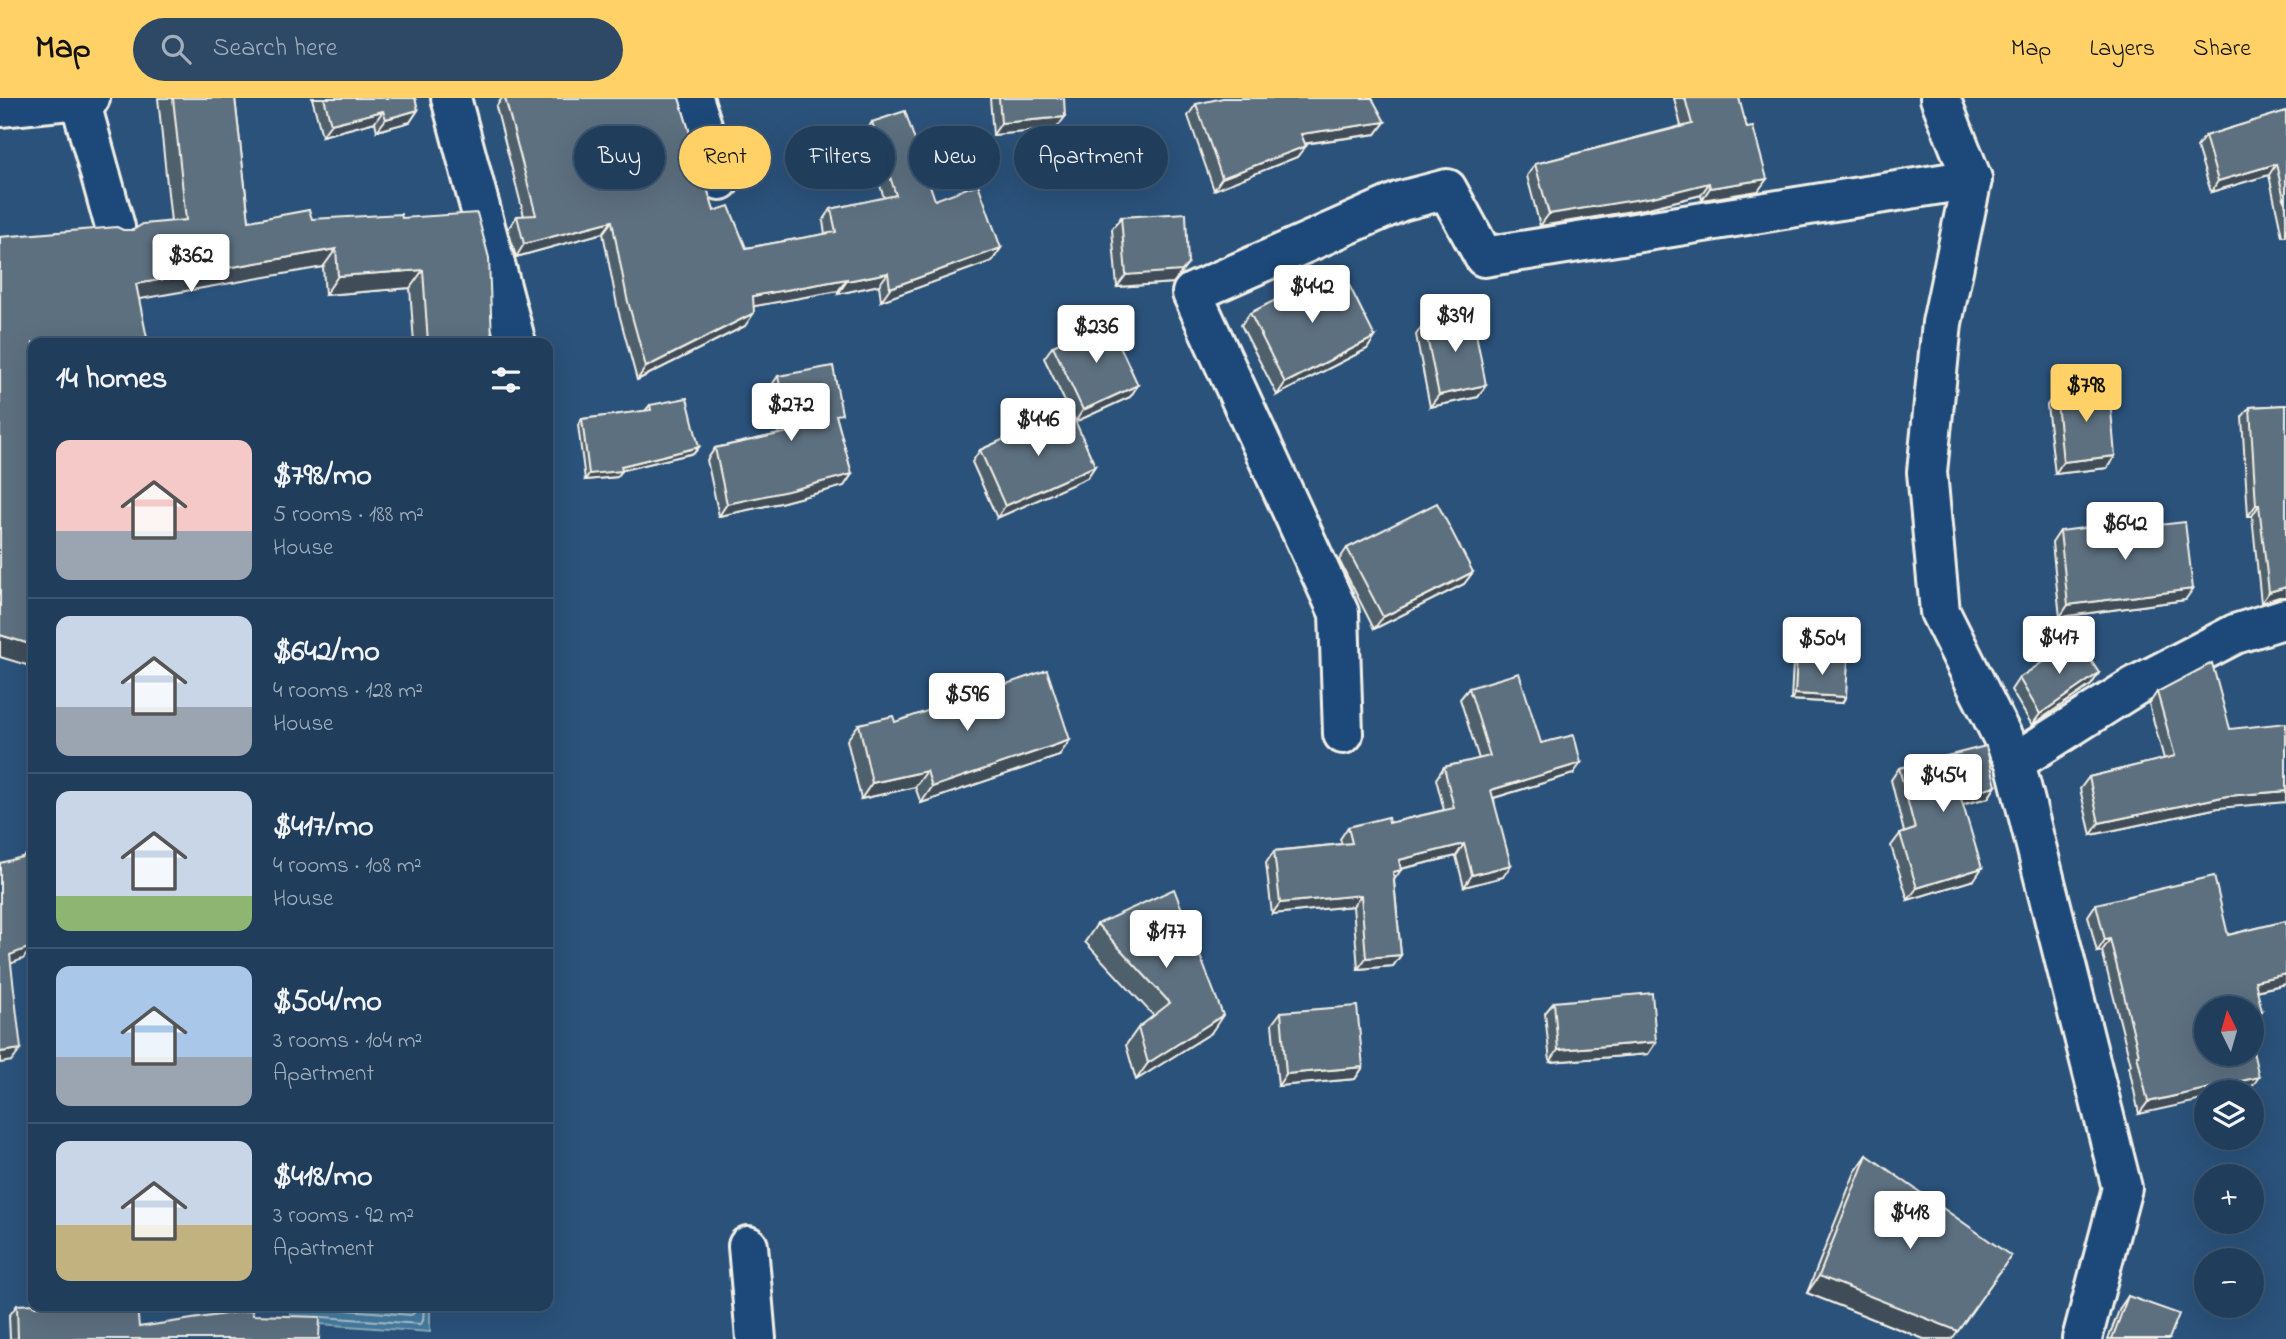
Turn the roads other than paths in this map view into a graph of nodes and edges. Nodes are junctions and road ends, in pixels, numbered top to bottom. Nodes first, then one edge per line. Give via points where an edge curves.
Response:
1 (451, 98) edge
2 (693, 98) edge
3 (1940, 98) edge
4 (77, 99) edge
5 (0, 107) edge
6 (702, 126) edge
7 (1972, 180) junction
8 (115, 227) edge
9 (515, 338) edge
10 (2286, 618) edge
11 (1343, 734) dead end
12 (2015, 762) junction
13 (748, 1246) dead end
14 (755, 1339) edge
15 (2082, 1339) edge

1 - 9 street
2 - 6 street
3 - 7 street
4 - 5 street
4 - 8 street
7 - 11 street via 1484,257 1447,188 1401,201 1192,293 1339,613
7 - 12 street via 1942,323 1927,472 1940,612
10 - 12 street via 2235,634 2135,686
12 - 15 street via 2122,1188
13 - 14 street

